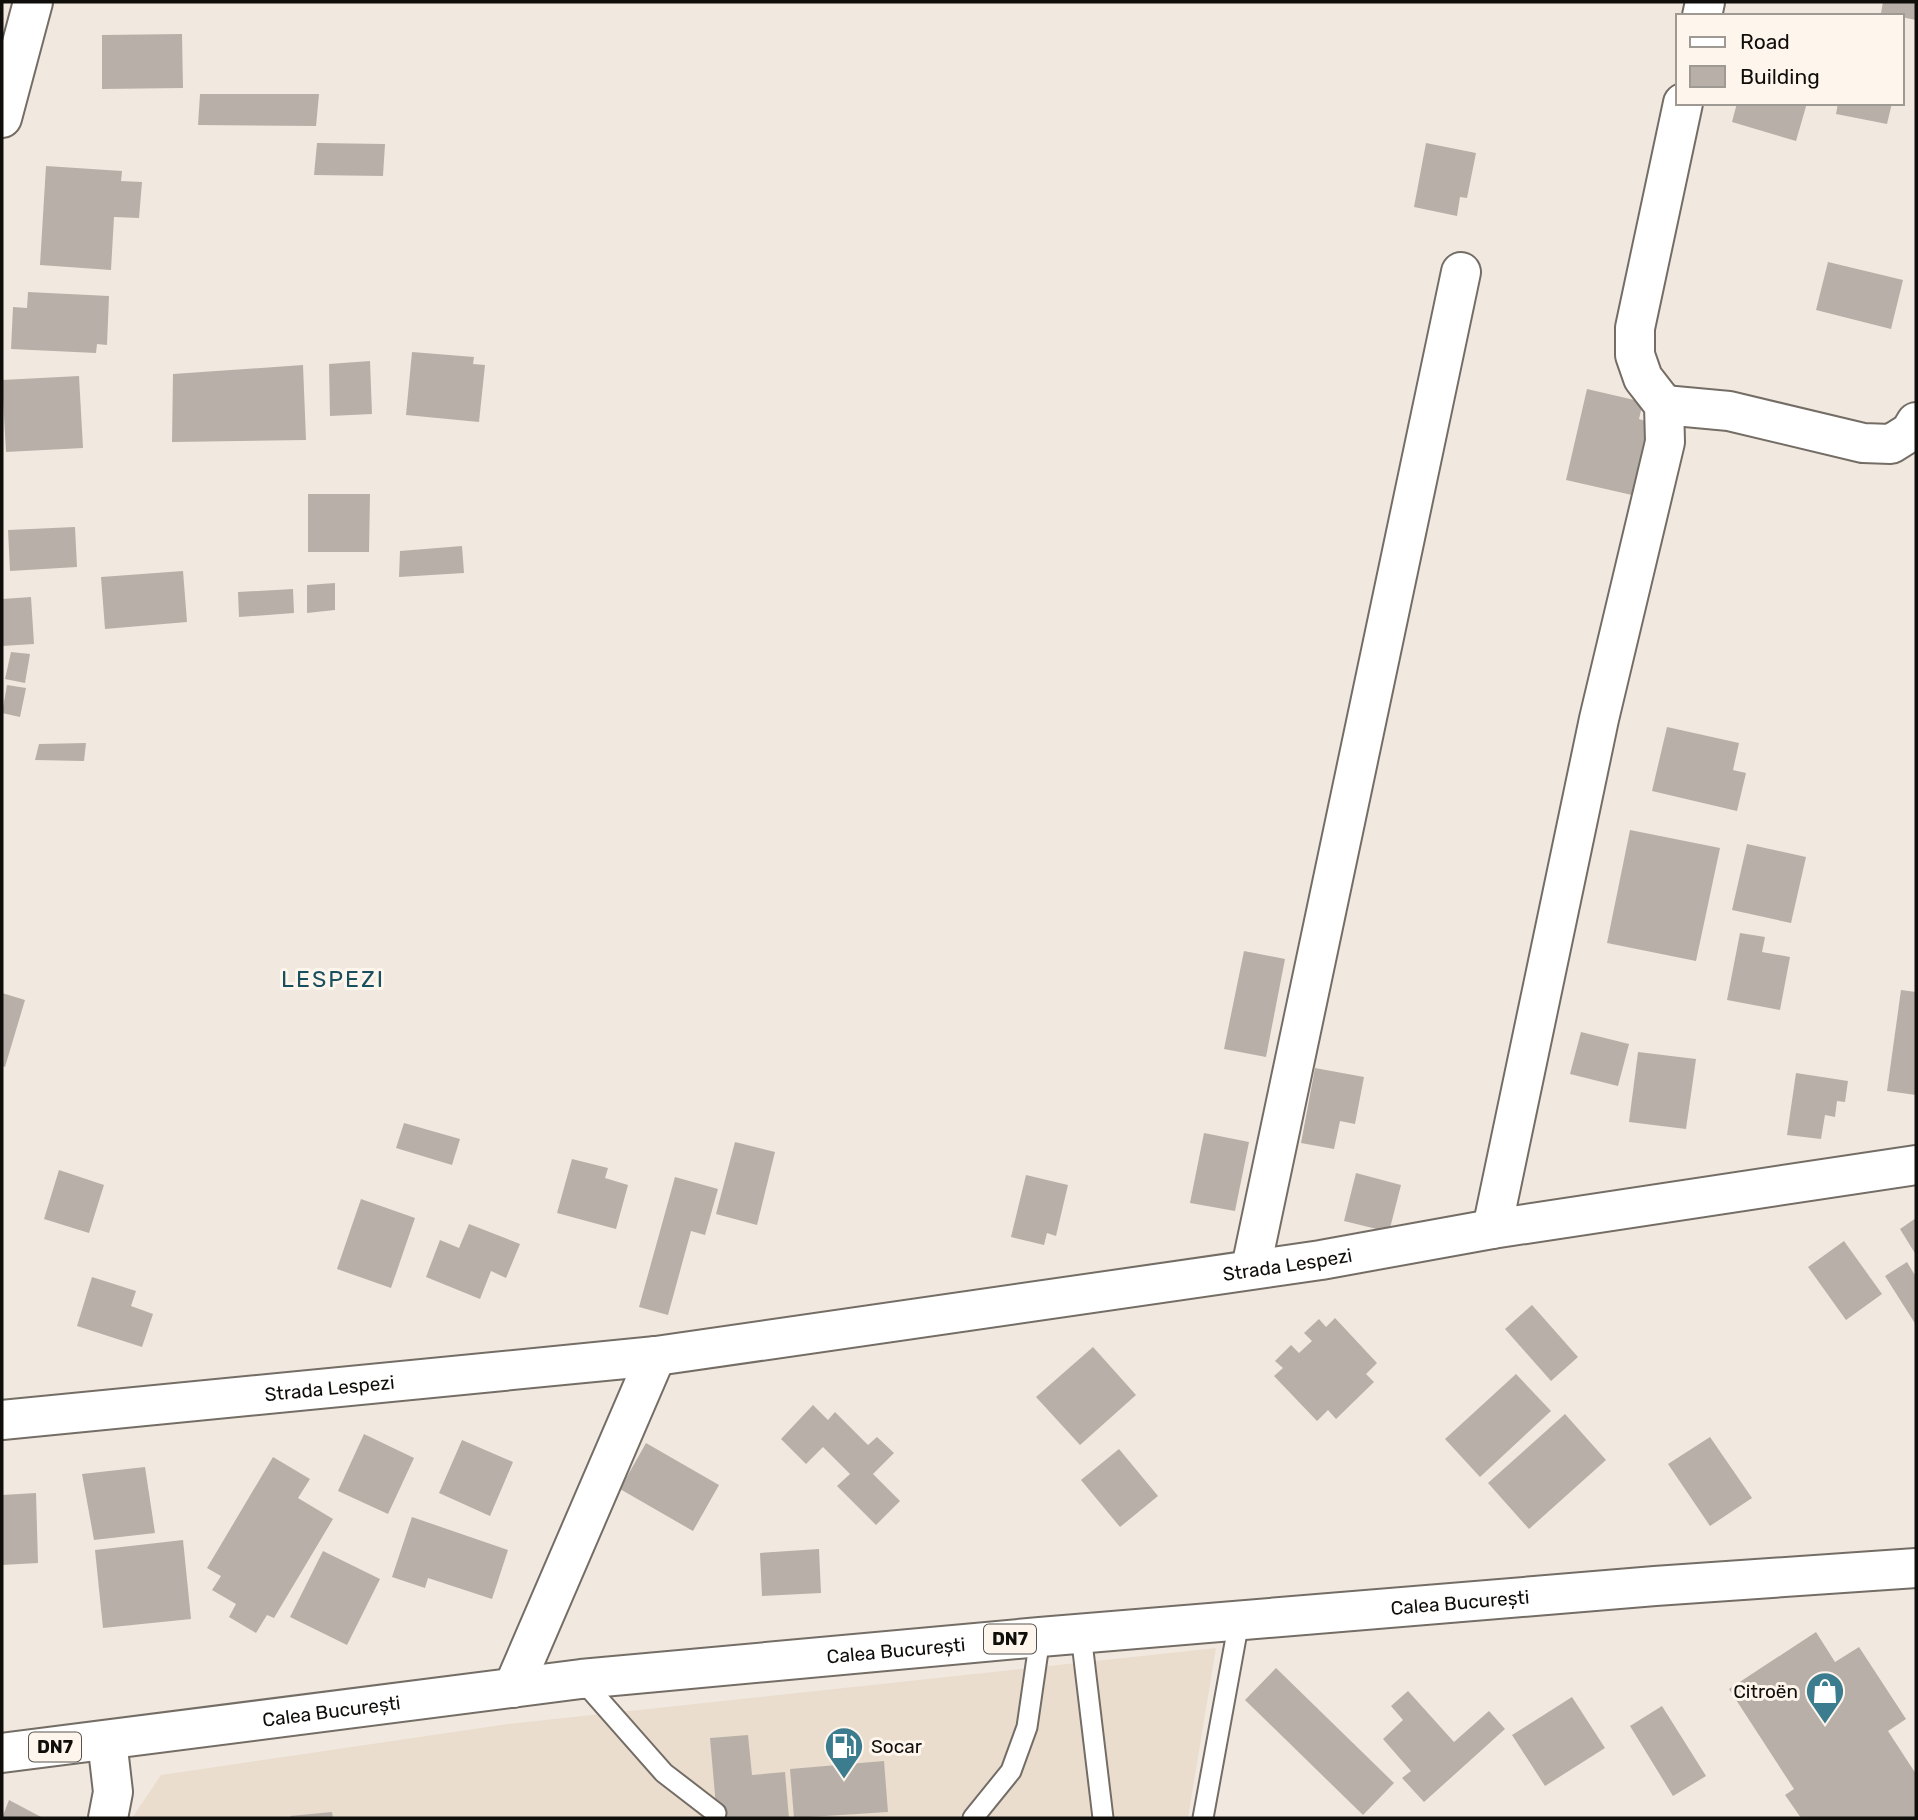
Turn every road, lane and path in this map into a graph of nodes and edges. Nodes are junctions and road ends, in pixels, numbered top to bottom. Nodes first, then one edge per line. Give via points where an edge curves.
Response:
1 (33, 2) edge
2 (1684, 105) edge
3 (2, 118) edge
4 (1461, 272) dead end
5 (1664, 405) junction
6 (1916, 422) edge
7 (1916, 1165) edge
8 (1492, 1229) junction
9 (1251, 1269) junction
10 (656, 1356) junction
11 (2, 1420) edge
12 (1916, 1568) edge
13 (1239, 1621) junction
14 (1081, 1634) junction
15 (1040, 1637) junction
16 (581, 1679) junction
17 (513, 1688) junction
18 (107, 1740) junction
19 (2, 1754) edge
20 (716, 1814) dead end
21 (108, 1818) edge
22 (973, 1818) edge
23 (1103, 1818) edge
24 (1203, 1818) edge

1 - 3 main road
2 - 5 main road via 1635,328 1634,355 1643,378
4 - 9 main road
5 - 6 main road via 1729,411 1863,443 1891,444 1910,432
5 - 8 main road via 1665,442 1599,719
7 - 8 main road, Strada Lespezi
8 - 9 main road, Strada Lespezi
9 - 10 main road, Strada Lespezi
10 - 11 main road, Strada Lespezi
10 - 17 main road
12 - 13 main road, Calea București / DN7
13 - 14 main road, Calea București / DN7
13 - 24 lane
14 - 15 main road, Calea București / DN7
14 - 23 lane
15 - 16 main road, Calea București / DN7
15 - 22 lane via 1027,1727 1011,1771
16 - 17 main road, Calea București / DN7
16 - 20 lane via 664,1773
17 - 18 main road, Calea București / DN7
18 - 19 main road, Calea București / DN7
18 - 21 main road via 113,1792

